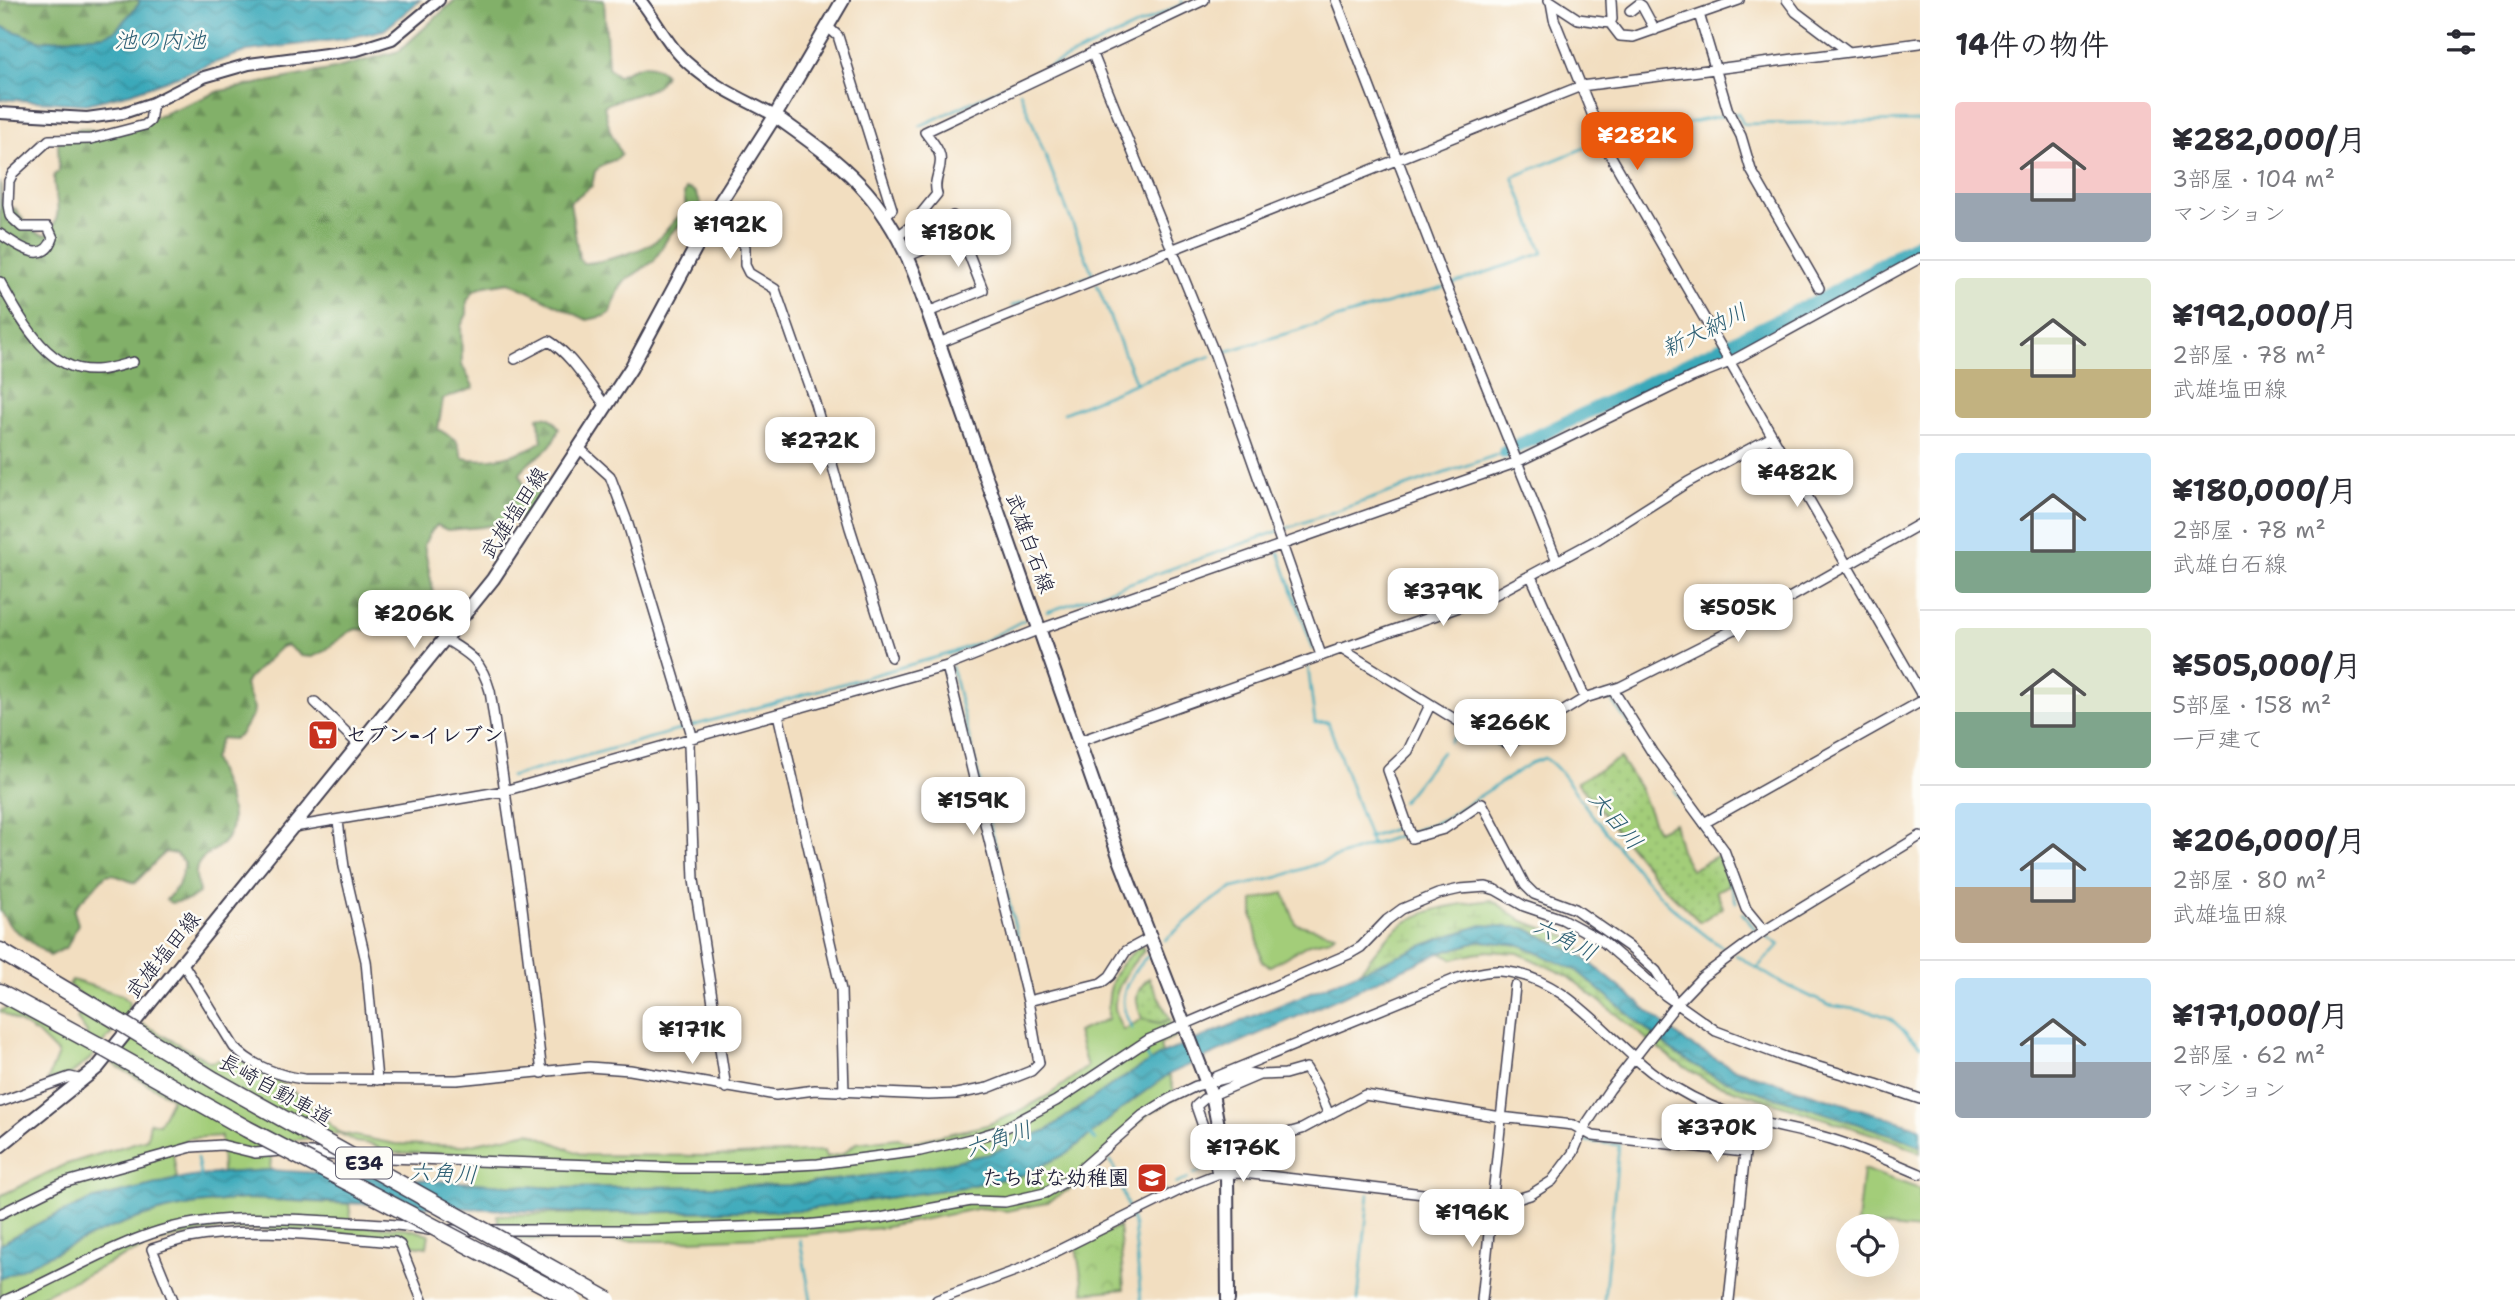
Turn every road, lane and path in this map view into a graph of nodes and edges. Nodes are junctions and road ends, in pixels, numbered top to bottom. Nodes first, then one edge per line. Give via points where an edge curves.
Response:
1 (439, 0) edge
2 (640, 0) edge
3 (843, 0) edge
4 (1204, 0) edge
5 (1336, 0) edge
6 (1611, 0) edge
7 (1738, 0) edge
8 (1787, 0) edge
9 (1550, 1) edge
10 (1188, 3) edge
11 (1630, 10) dead end
12 (1699, 14) junction
13 (1610, 23) junction
14 (828, 27) junction
15 (1655, 30) junction
16 (1920, 43) edge
17 (1092, 52) junction
18 (1849, 52) junction
19 (1715, 68) junction
20 (1581, 86) junction
21 (153, 103) junction
22 (0, 113) edge
23 (775, 116) junction
24 (1397, 158) junction
25 (719, 204) junction
26 (886, 215) junction
27 (953, 216) dead end
28 (0, 234) edge
29 (961, 234) junction
30 (898, 236) junction
31 (1172, 250) junction
32 (908, 256) junction
33 (1920, 258) edge
34 (0, 282) edge
35 (1819, 288) dead end
36 (928, 312) junction
37 (939, 343) junction
38 (515, 359) dead end
39 (1728, 359) junction
40 (133, 362) dead end
41 (606, 406) junction
42 (1772, 437) junction
43 (579, 448) junction
44 (1514, 459) junction
45 (1920, 524) edge
46 (1280, 541) junction
47 (1557, 561) junction
48 (1847, 566) junction
49 (1531, 576) junction
50 (1041, 631) junction
51 (445, 639) junction
52 (1340, 648) junction
53 (1321, 655) junction
54 (891, 656) dead end
55 (947, 666) junction
56 (1613, 690) junction
57 (1920, 692) edge
58 (1586, 698) junction
59 (315, 702) dead end
60 (1920, 702) edge
61 (1430, 705) junction
62 (778, 714) junction
63 (690, 731) junction
64 (1080, 741) junction
65 (359, 745) junction
66 (505, 791) junction
67 (338, 821) junction
68 (1704, 822) junction
69 (294, 827) junction
70 (1920, 836) edge
71 (1764, 931) junction
72 (1150, 938) junction
73 (0, 951) edge
74 (182, 962) junction
75 (1515, 986) dead end
76 (0, 992) edge
77 (1028, 1001) junction
78 (1675, 1002) junction
79 (1184, 1025) junction
80 (1635, 1056) junction
81 (542, 1073) junction
82 (1259, 1075) junction
83 (83, 1080) junction
84 (377, 1080) junction
85 (1206, 1080) junction
86 (47, 1085) junction
87 (726, 1088) junction
88 (844, 1092) junction
89 (1217, 1093) dead end
90 (1204, 1099) dead end
91 (1920, 1099) edge
92 (57, 1101) junction
93 (0, 1102) edge
94 (1329, 1115) junction
95 (1501, 1118) junction
96 (1583, 1129) junction
97 (1222, 1143) junction
98 (0, 1146) edge
99 (1222, 1174) junction
100 (1920, 1174) edge
101 (1492, 1202) junction
102 (0, 1214) edge
103 (6, 1300) edge
104 (173, 1300) edge
105 (422, 1300) edge
106 (573, 1300) edge
107 (608, 1300) edge
108 (937, 1300) edge
109 (1228, 1300) edge
110 (1482, 1300) edge
111 (1729, 1300) edge

1 - 21 street via 392,39 357,50 249,64 204,77
2 - 23 street via 689,65
3 - 14 main road, 武雄塩田線
4 - 10 street
5 - 24 street
6 - 13 street
7 - 12 street
8 - 18 street
9 - 13 street via 1578,19
9 - 20 street
10 - 17 street
11 - 15 street via 1642,6
12 - 15 street
12 - 19 street
13 - 15 street via 1620,36
14 - 23 main road, 武雄塩田線
14 - 26 street via 838,36 888,196 892,209
16 - 18 street
17 - 30 street via 925,132 940,155 934,186 937,194
17 - 31 street
18 - 19 street
19 - 20 street
19 - 35 street via 1751,170
20 - 24 street
20 - 39 street via 1605,146
21 - 22 street via 87,118
21 - 28 street via 145,125 91,139 49,140 13,173 10,216 22,227 48,228 53,238 46,250 24,250
23 - 25 main road, 武雄塩田線
23 - 26 main road, 武雄白石線 via 831,155
24 - 31 street
24 - 44 street
25 - 41 main road, 武雄塩田線
25 - 54 street via 745,247 749,272 775,289 815,403
26 - 30 main road, 武雄白石線
27 - 29 street
29 - 32 street
29 - 36 street via 982,290
30 - 32 main road, 武雄白石線
31 - 37 street
31 - 46 street via 1215,355
32 - 36 main road, 武雄白石線
33 - 39 street
34 - 40 street via 23,322 58,359 96,370
36 - 37 main road, 武雄白石線
37 - 50 main road, 武雄白石線
38 - 41 street via 549,341 559,347
39 - 42 street
39 - 44 street
41 - 43 main road, 武雄塩田線
42 - 47 street
42 - 48 street
43 - 51 main road, 武雄塩田線 via 521,540
43 - 63 street via 610,476
44 - 46 street
44 - 47 street
45 - 48 street
46 - 50 street
46 - 53 street
47 - 49 street
48 - 56 street
48 - 57 street
49 - 52 street via 1496,594
49 - 58 street
50 - 55 street
50 - 64 main road, 武雄白石線
51 - 65 main road, 武雄塩田線
51 - 66 street via 474,657 485,675
52 - 53 street
52 - 61 street
53 - 64 street
55 - 62 street
55 - 77 street
56 - 58 street
56 - 68 street
58 - 61 street via 1510,744
59 - 65 street
60 - 68 street
61 - 78 street via 1408,751 1388,771 1412,838 1444,829 1482,803 1525,885 1534,894 1575,909 1628,946 1656,971
62 - 63 street
62 - 88 street via 841,990
63 - 66 street
63 - 87 street via 694,880
64 - 72 main road, 武雄白石線
65 - 69 main road, 武雄塩田線
66 - 67 street
66 - 81 street
67 - 69 street
67 - 84 street via 366,961
68 - 71 street via 1724,850 1746,909
69 - 74 main road, 武雄塩田線
70 - 71 street
71 - 78 street
72 - 77 street via 1126,951 1101,983
72 - 79 main road, 武雄白石線
73 - 107 highway, 長崎自動車道 / E34, bridge via 214,1080
74 - 83 main road, 武雄塩田線
74 - 84 street via 243,1056 285,1076
75 - 95 street
76 - 106 highway, E34, bridge via 247,1129
77 - 88 street via 1039,1063 1031,1072 956,1094
78 - 79 street via 1585,930 1496,890 1471,887 1423,898 1387,920 1349,954
78 - 80 street
78 - 91 street via 1716,1031 1754,1047
79 - 85 main road, 武雄白石線
79 - 102 street via 1147,1040 1025,1118 975,1138 920,1151 818,1164 679,1168 398,1160 255,1153 208,1145 63,1183
80 - 85 street via 1552,987 1498,971 1458,978
80 - 96 street
80 - 100 street via 1672,1087 1709,1105 1745,1119 1831,1139
81 - 84 street
81 - 87 street via 601,1067
82 - 85 street
82 - 89 street
82 - 94 street via 1306,1068
83 - 86 street via 70,1077
83 - 92 main road, 武雄塩田線
85 - 97 main road
85 - 103 street via 1143,1115 1045,1194 1005,1202 971,1201 880,1218 804,1225 646,1230 429,1230 405,1225 228,1218 186,1223 144,1236
86 - 92 street
86 - 93 street
87 - 88 street via 776,1095
90 - 99 street via 1196,1106
92 - 98 main road, 武雄塩田線
94 - 95 street via 1365,1095
94 - 97 street via 1281,1135
95 - 96 street
95 - 101 street
96 - 101 street via 1573,1153 1546,1185 1530,1195
96 - 111 street via 1593,1136 1745,1152
97 - 99 main road
99 - 101 street
99 - 108 street via 1023,1268
99 - 109 main road
101 - 110 street
104 - 105 street via 152,1249 188,1238 282,1233 395,1242

